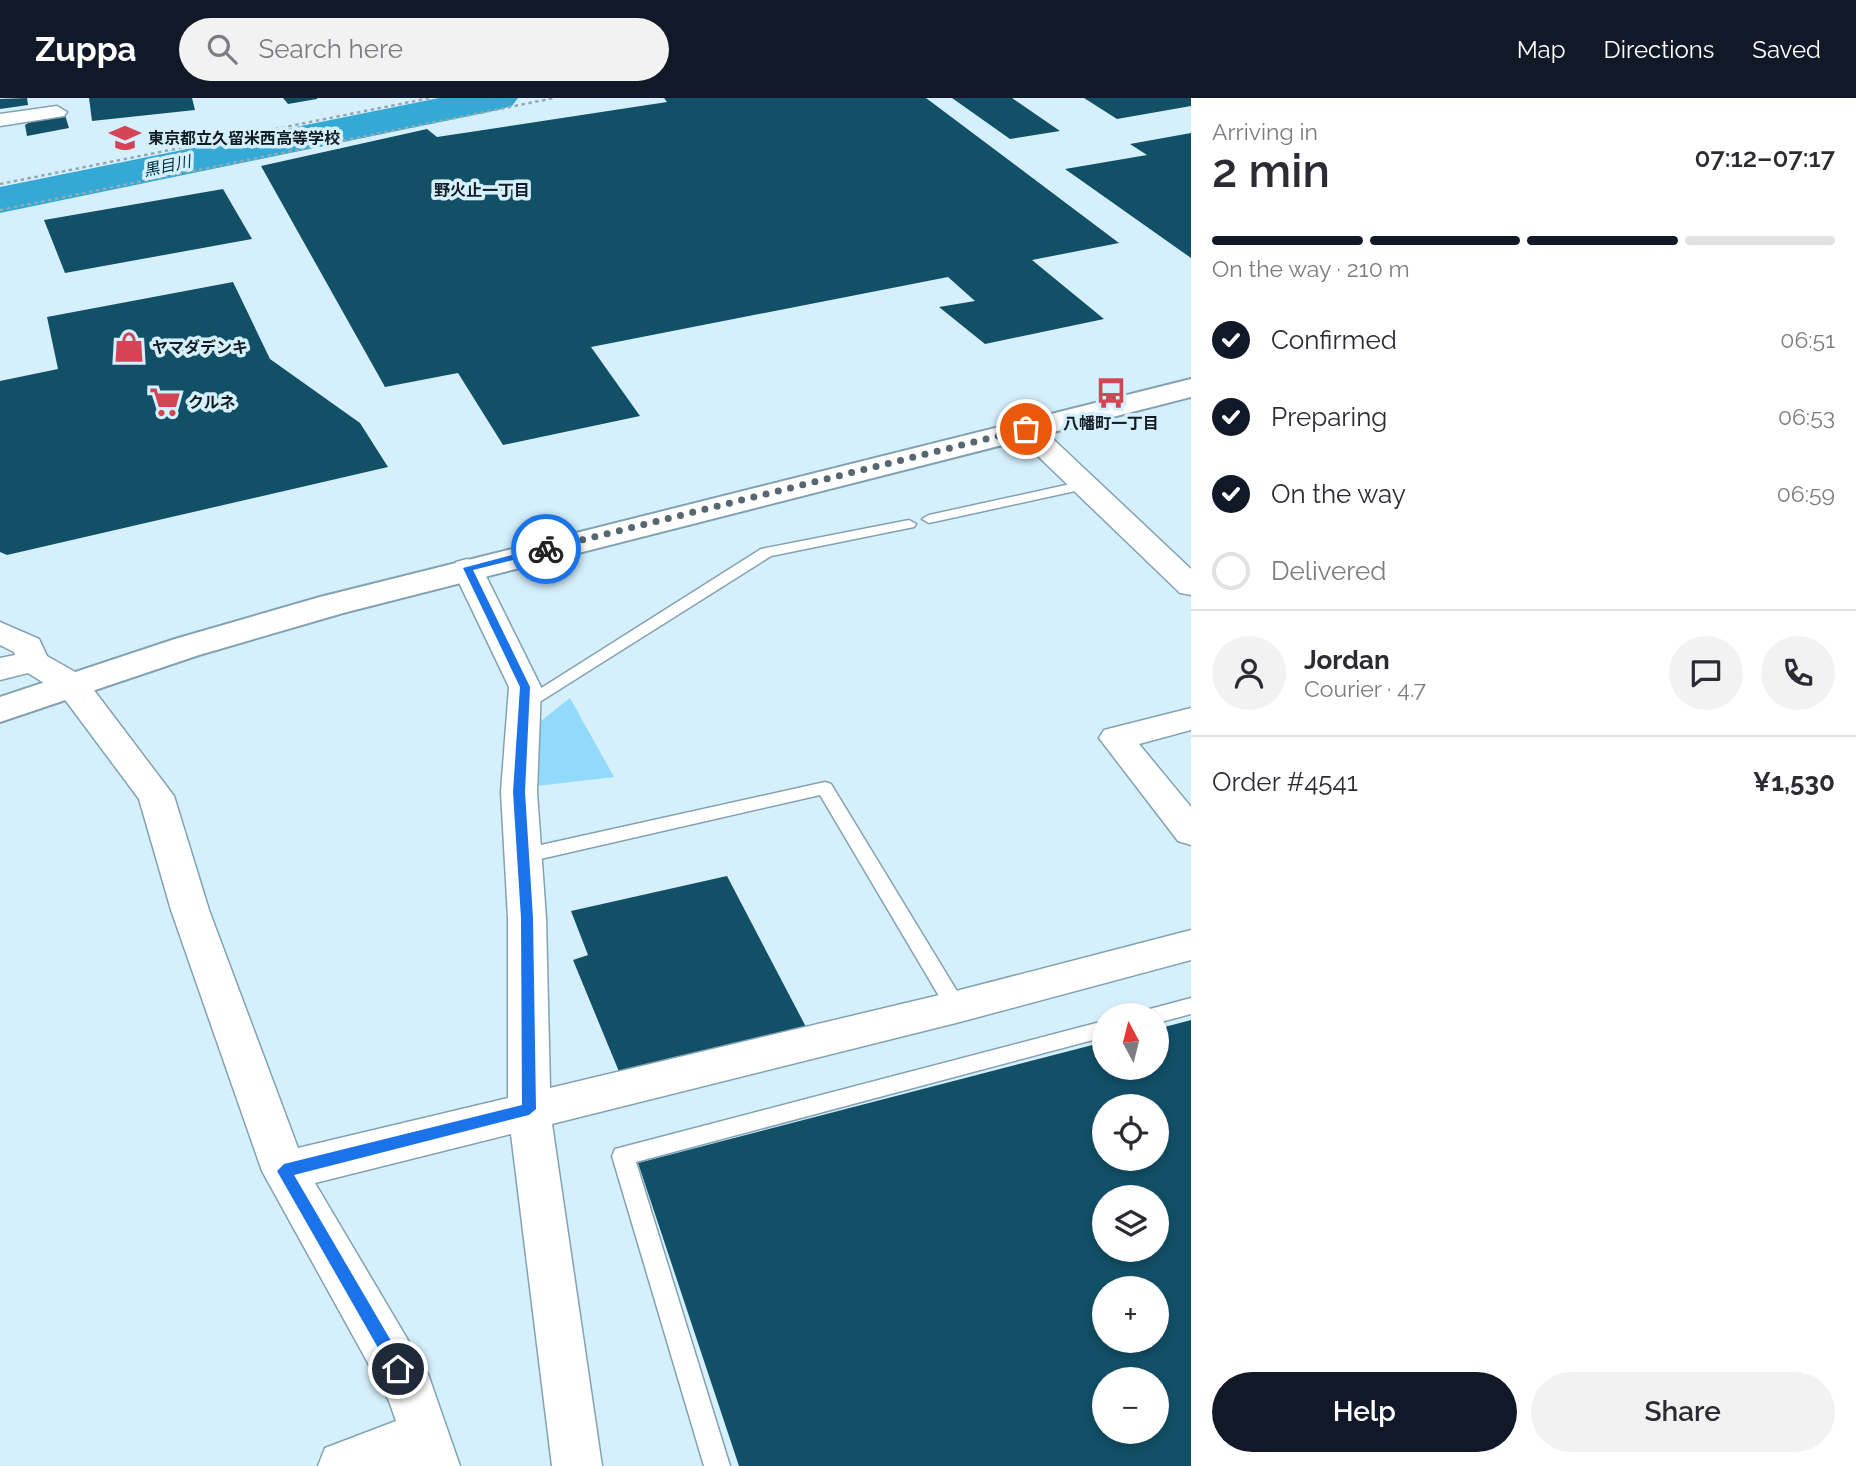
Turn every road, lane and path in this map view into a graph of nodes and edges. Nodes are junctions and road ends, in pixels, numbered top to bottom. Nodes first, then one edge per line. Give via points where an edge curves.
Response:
1 (430, 98) edge
2 (554, 98) edge
3 (57, 112) dead end
4 (6, 119) edge
5 (18, 140) dead end
6 (0, 184) edge
7 (0, 210) edge
8 (1191, 388) edge
9 (1026, 429) junction
10 (1084, 485) junction
11 (929, 519) dead end
12 (909, 524) dead end
13 (467, 568) junction
14 (1191, 586) edge
15 (0, 632) edge
16 (16, 666) edge
17 (72, 685) junction
18 (524, 704) junction
19 (0, 710) edge
20 (1191, 719) edge
21 (1191, 832) edge
22 (523, 856) junction
23 (1191, 945) edge
24 (1191, 1006) edge
25 (956, 1007) junction
26 (1169, 1012) edge
27 (1092, 1032) edge
28 (529, 1109) junction
29 (284, 1171) junction
30 (430, 1450) edge
31 (343, 1466) edge
32 (577, 1466) edge
33 (717, 1466) edge

1 - 6 path
2 - 7 path
3 - 4 street
4 - 5 street
8 - 9 street
9 - 10 street
9 - 13 street
10 - 11 lane
10 - 14 street
12 - 18 lane via 766,552
13 - 17 street via 187,646
13 - 18 street via 525,687
15 - 16 street via 28,646
16 - 17 street
17 - 19 street
17 - 29 street via 156,796 190,910
18 - 22 street via 519,788
20 - 21 street via 1116,737
22 - 25 lane via 825,788
22 - 28 street
23 - 25 street
24 - 26 lane
25 - 28 street
27 - 33 lane via 623,1156
28 - 29 street
28 - 32 street
29 - 30 street via 411,1391
30 - 31 street

